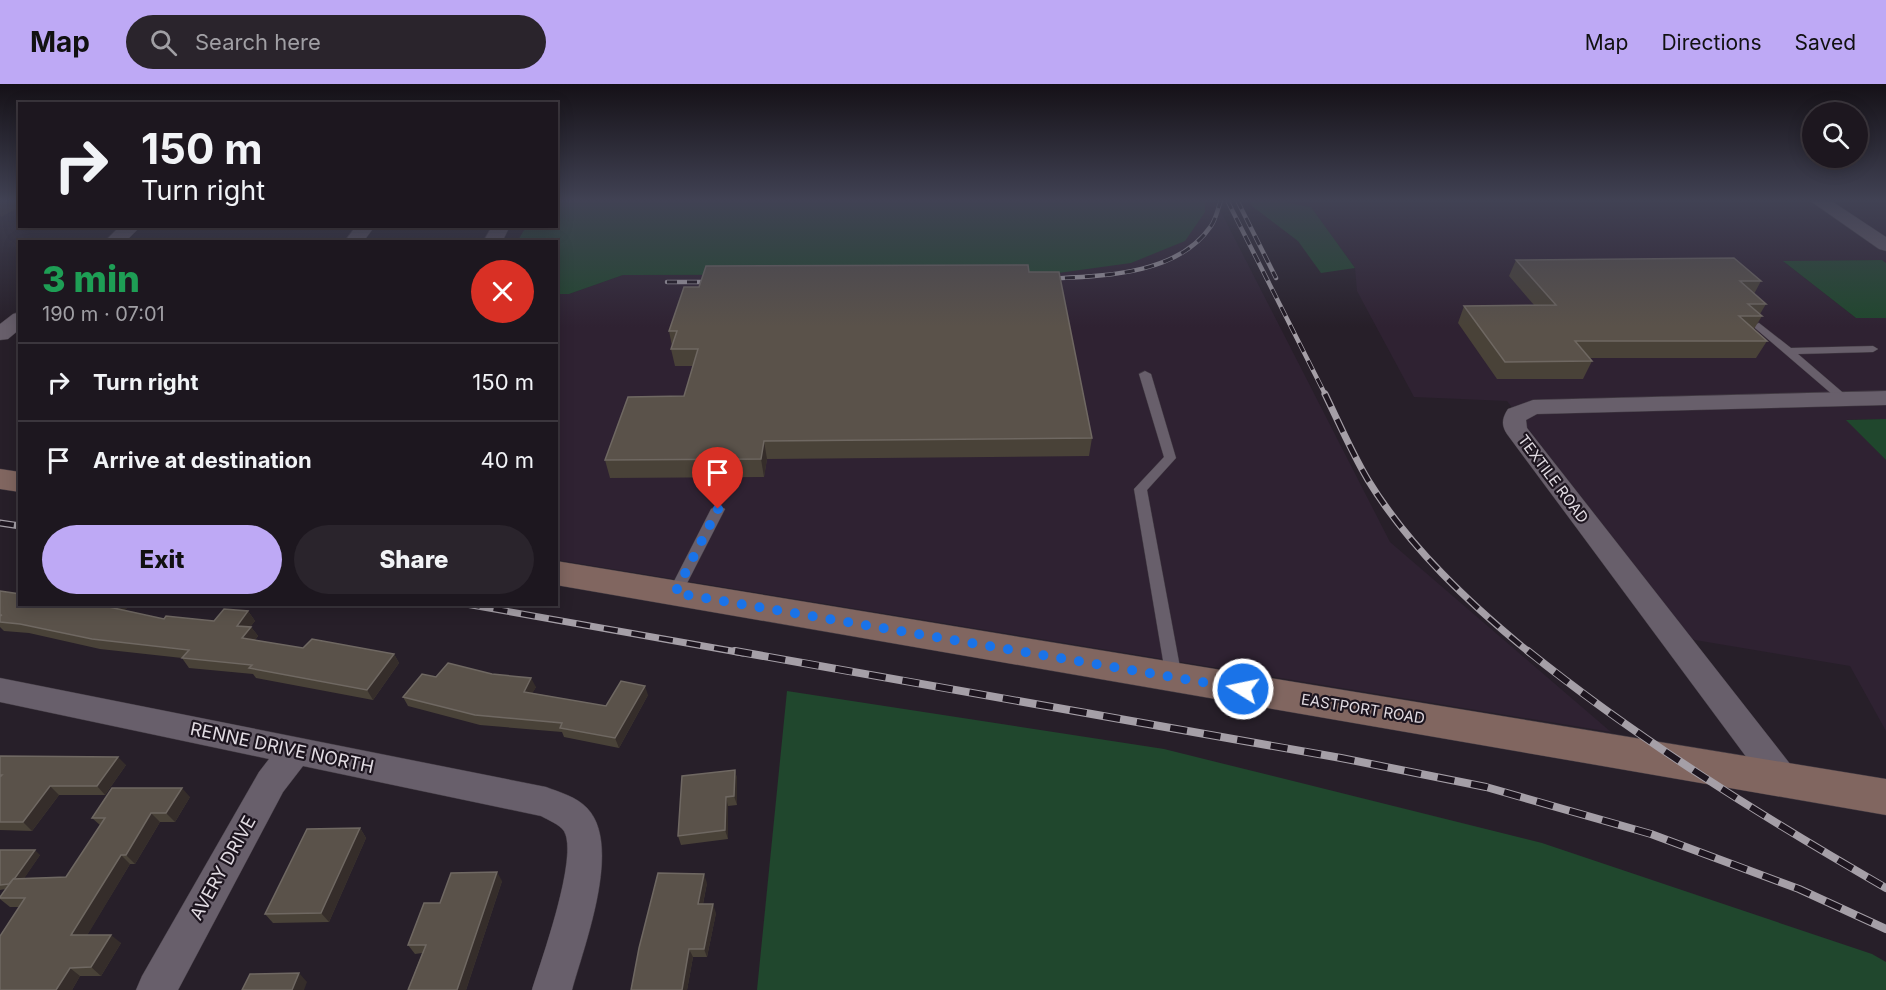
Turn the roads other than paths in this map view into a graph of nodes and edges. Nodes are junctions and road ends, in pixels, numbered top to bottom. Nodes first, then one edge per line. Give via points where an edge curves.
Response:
1 (18, 320) edge
2 (1759, 326) edge
3 (0, 334) edge
4 (1873, 349) dead end
5 (1789, 351) junction
6 (1145, 374) dead end
7 (1886, 398) edge
8 (1844, 399) junction
9 (0, 479) edge
10 (18, 482) edge
11 (718, 509) dead end
12 (558, 573) edge
13 (675, 593) junction
14 (1174, 678) junction
15 (2, 693) edge
16 (296, 750) junction
17 (1782, 779) junction
18 (1886, 796) edge
19 (156, 990) edge
20 (552, 990) edge

1 - 3 street
2 - 5 lane
4 - 5 lane
5 - 8 lane
6 - 14 lane via 1170,458 1140,489
7 - 8 street, TEXTILE ROAD
8 - 17 street, TEXTILE ROAD via 1533,406 1516,414 1514,420 1515,429
9 - 10 street
11 - 13 lane
12 - 13 street, EASTPORT ROAD
13 - 14 street, EASTPORT ROAD
14 - 17 street, EASTPORT ROAD
15 - 16 street, RENNE DRIVE NORTH
16 - 19 street, AVERY DRIVE via 271,782
16 - 20 street, RENNE DRIVE NORTH via 546,802 577,821 586,842 585,868
17 - 18 street, EASTPORT ROAD

